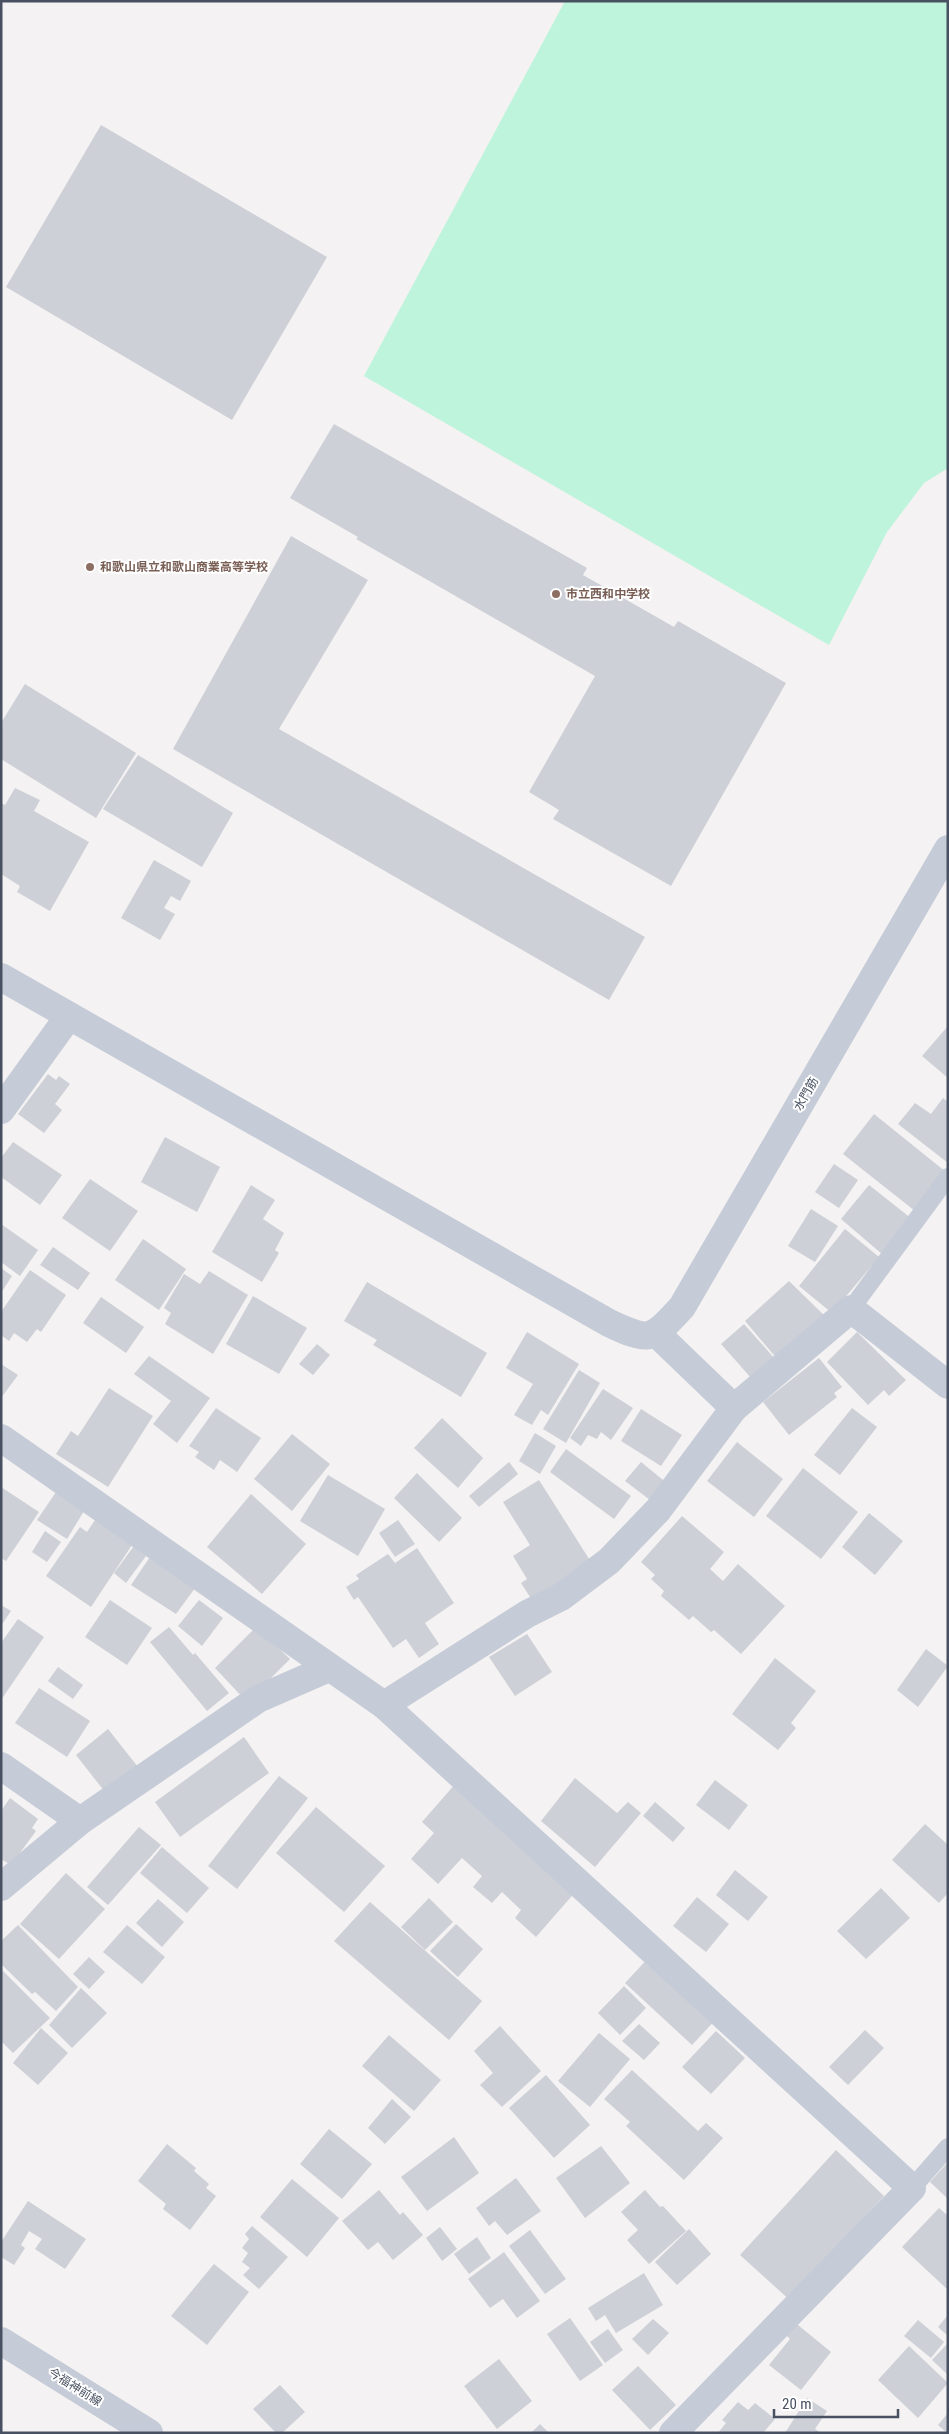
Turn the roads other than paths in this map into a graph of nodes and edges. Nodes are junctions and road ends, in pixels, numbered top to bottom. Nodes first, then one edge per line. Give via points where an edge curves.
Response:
1 (948, 849) edge
2 (1, 976) edge
3 (68, 1016) junction
4 (1, 1110) edge
5 (948, 1177) edge
6 (851, 1309) junction
7 (657, 1334) junction
8 (948, 1386) edge
9 (734, 1408) junction
10 (1, 1438) edge
11 (329, 1668) junction
12 (384, 1704) junction
13 (1, 1766) edge
14 (80, 1821) junction
15 (1, 1887) edge
16 (948, 2147) edge
17 (912, 2188) junction
18 (1, 2341) edge
19 (149, 2433) edge
20 (673, 2433) edge

1 - 7 street, 水門筋 via 682,1308
2 - 3 street
3 - 4 street
3 - 7 street via 609,1323 637,1336
5 - 6 lane
6 - 8 street
6 - 9 street
7 - 9 street
9 - 12 street via 658,1510 609,1561 561,1597 527,1614
10 - 11 street
11 - 12 street
11 - 14 street via 258,1700
12 - 17 street
13 - 14 street
14 - 15 street
16 - 17 lane
17 - 20 street
18 - 19 street, 今福神前線

